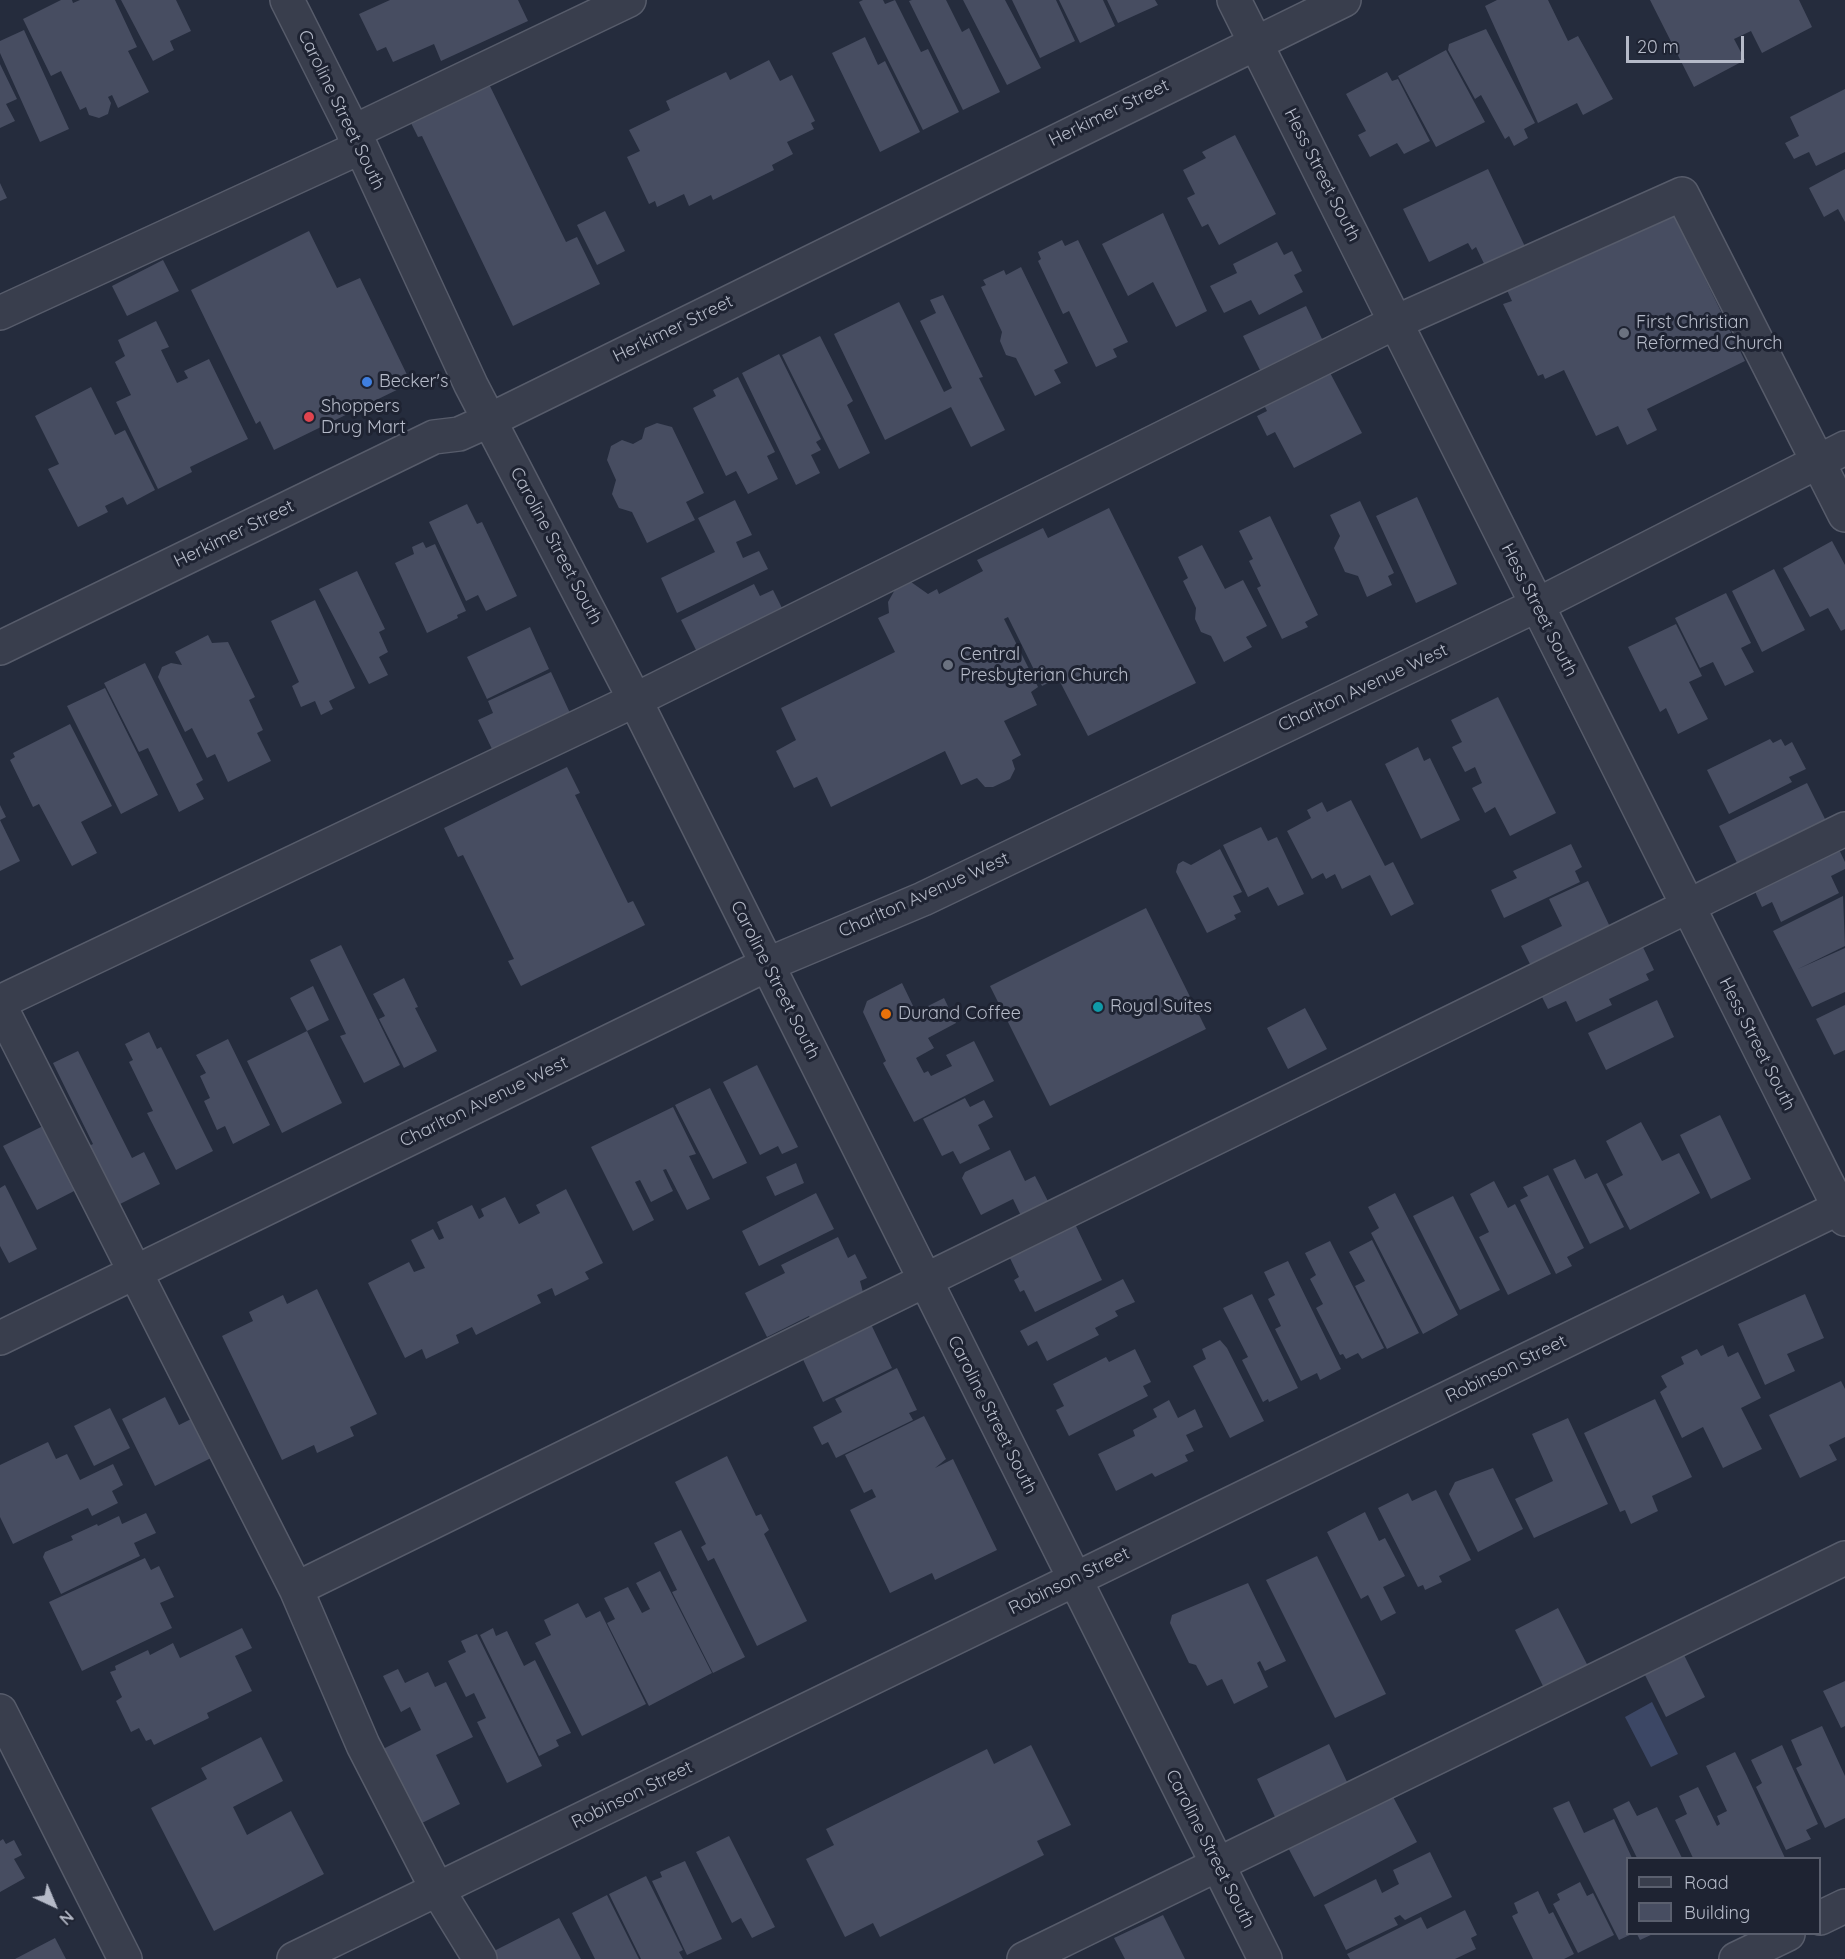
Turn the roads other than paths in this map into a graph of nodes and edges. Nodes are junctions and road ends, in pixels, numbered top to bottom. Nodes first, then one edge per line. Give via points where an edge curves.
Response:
1 (287, 0) edge
2 (628, 0) edge
3 (1234, 0) edge
4 (1344, 0) edge
5 (1256, 42) junction
6 (356, 140) junction
7 (0, 313) edge
8 (1396, 322) junction
9 (490, 420) junction
10 (1831, 455) edge
11 (1845, 515) edge
12 (1537, 605) junction
13 (0, 648) edge
14 (635, 699) junction
15 (1845, 829) edge
16 (1688, 908) junction
17 (766, 965) junction
18 (0, 1004) edge
19 (1843, 1211) edge
20 (134, 1272) junction
21 (925, 1282) junction
22 (0, 1338) edge
23 (1845, 1558) edge
24 (1075, 1578) junction
25 (296, 1589) junction
26 (0, 1711) edge
27 (1217, 1865) junction
28 (437, 1889) junction
29 (1845, 1906) edge
30 (1821, 1918) edge
31 (1786, 1935) edge
32 (125, 1959) edge
33 (294, 1959) edge
34 (480, 1959) edge
35 (1024, 1959) edge
36 (1265, 1959) edge
37 (1736, 1959) edge

1 - 6 street, Caroline Street South
2 - 6 street
3 - 5 street, Hess Street South
4 - 5 street, Herkimer Street
5 - 8 street, Hess Street South
5 - 9 street, Herkimer Street
6 - 7 street
6 - 9 street, Caroline Street South
8 - 10 street via 1682,194
8 - 12 street, Hess Street South
8 - 14 street
9 - 13 street, Herkimer Street via 459,434 434,437
9 - 14 street, Caroline Street South
10 - 11 street
10 - 12 street, Charlton Avenue West
12 - 16 street, Hess Street South
12 - 17 street, Charlton Avenue West via 923,899
14 - 17 street, Caroline Street South
14 - 18 street
15 - 16 street
16 - 19 street, Hess Street South
16 - 21 street
17 - 20 street, Charlton Avenue West
17 - 21 street, Caroline Street South
18 - 20 street
19 - 24 street, Robinson Street
20 - 22 street, Charlton Avenue West
20 - 25 street
21 - 24 street, Caroline Street South
21 - 25 street
23 - 27 street
24 - 27 street, Caroline Street South
24 - 28 street, Robinson Street
25 - 28 street via 363,1745
26 - 32 street
27 - 35 street
27 - 36 street, Caroline Street South
28 - 33 street, Robinson Street
28 - 34 street
29 - 30 street
31 - 37 street

